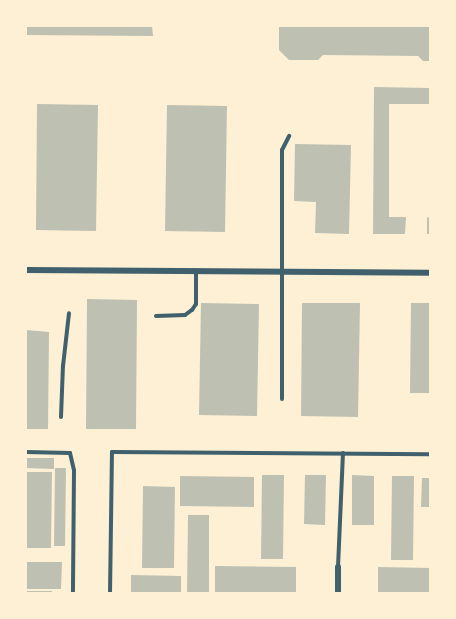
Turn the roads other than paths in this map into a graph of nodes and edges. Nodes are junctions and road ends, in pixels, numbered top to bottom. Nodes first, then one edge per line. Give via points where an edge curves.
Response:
1 (289, 136) dead end
2 (26, 270) edge
3 (196, 271) junction
4 (283, 272) junction
5 (430, 273) edge
6 (69, 313) dead end
7 (156, 316) dead end
8 (282, 399) dead end
9 (62, 417) dead end
10 (26, 452) edge
11 (343, 453) junction
12 (430, 454) edge
13 (338, 567) joint
14 (73, 594) edge
15 (110, 594) edge
16 (338, 594) edge

1 - 4 lane via 282,150
2 - 3 street
3 - 4 street
3 - 7 lane via 192,310 185,315
4 - 5 street
4 - 8 lane
6 - 9 lane
10 - 14 lane via 70,453 74,471
11 - 12 lane
11 - 13 lane
11 - 15 lane via 112,452
13 - 16 street

